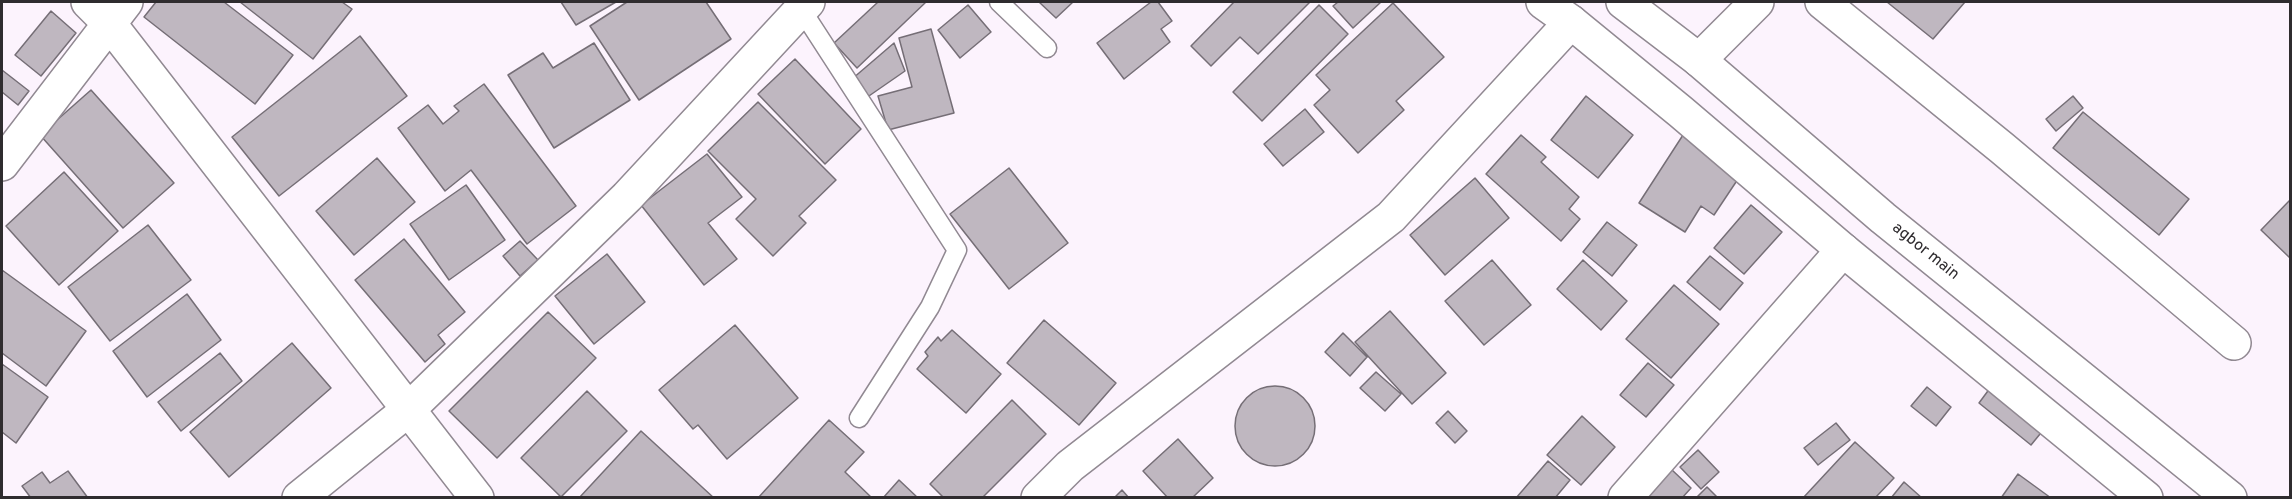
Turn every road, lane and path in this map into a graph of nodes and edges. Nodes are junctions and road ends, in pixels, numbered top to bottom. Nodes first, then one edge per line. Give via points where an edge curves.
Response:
1 (999, 2) edge
2 (1543, 2) edge
3 (1623, 2) edge
4 (1757, 2) edge
5 (1822, 2) edge
6 (801, 4) edge
7 (108, 9) edge
8 (1571, 22) junction
9 (1047, 48) dead end
10 (1699, 60) junction
11 (2, 164) edge
12 (1843, 250) junction
13 (2234, 343) dead end
14 (408, 410) junction
15 (859, 418) dead end
16 (298, 498) edge
17 (477, 498) edge
18 (1038, 498) edge
19 (1625, 498) edge
20 (2146, 498) edge
21 (2230, 498) edge

1 - 9 lane
2 - 8 street
3 - 10 street, agbor main
4 - 10 street
5 - 13 street
6 - 14 street via 627,197
6 - 15 lane via 957,250 930,307
7 - 11 street
7 - 14 street
8 - 12 street
8 - 18 street via 1391,217 1070,466
10 - 21 street, agbor main via 1883,218
12 - 19 street
12 - 20 street
14 - 16 street
14 - 17 street

